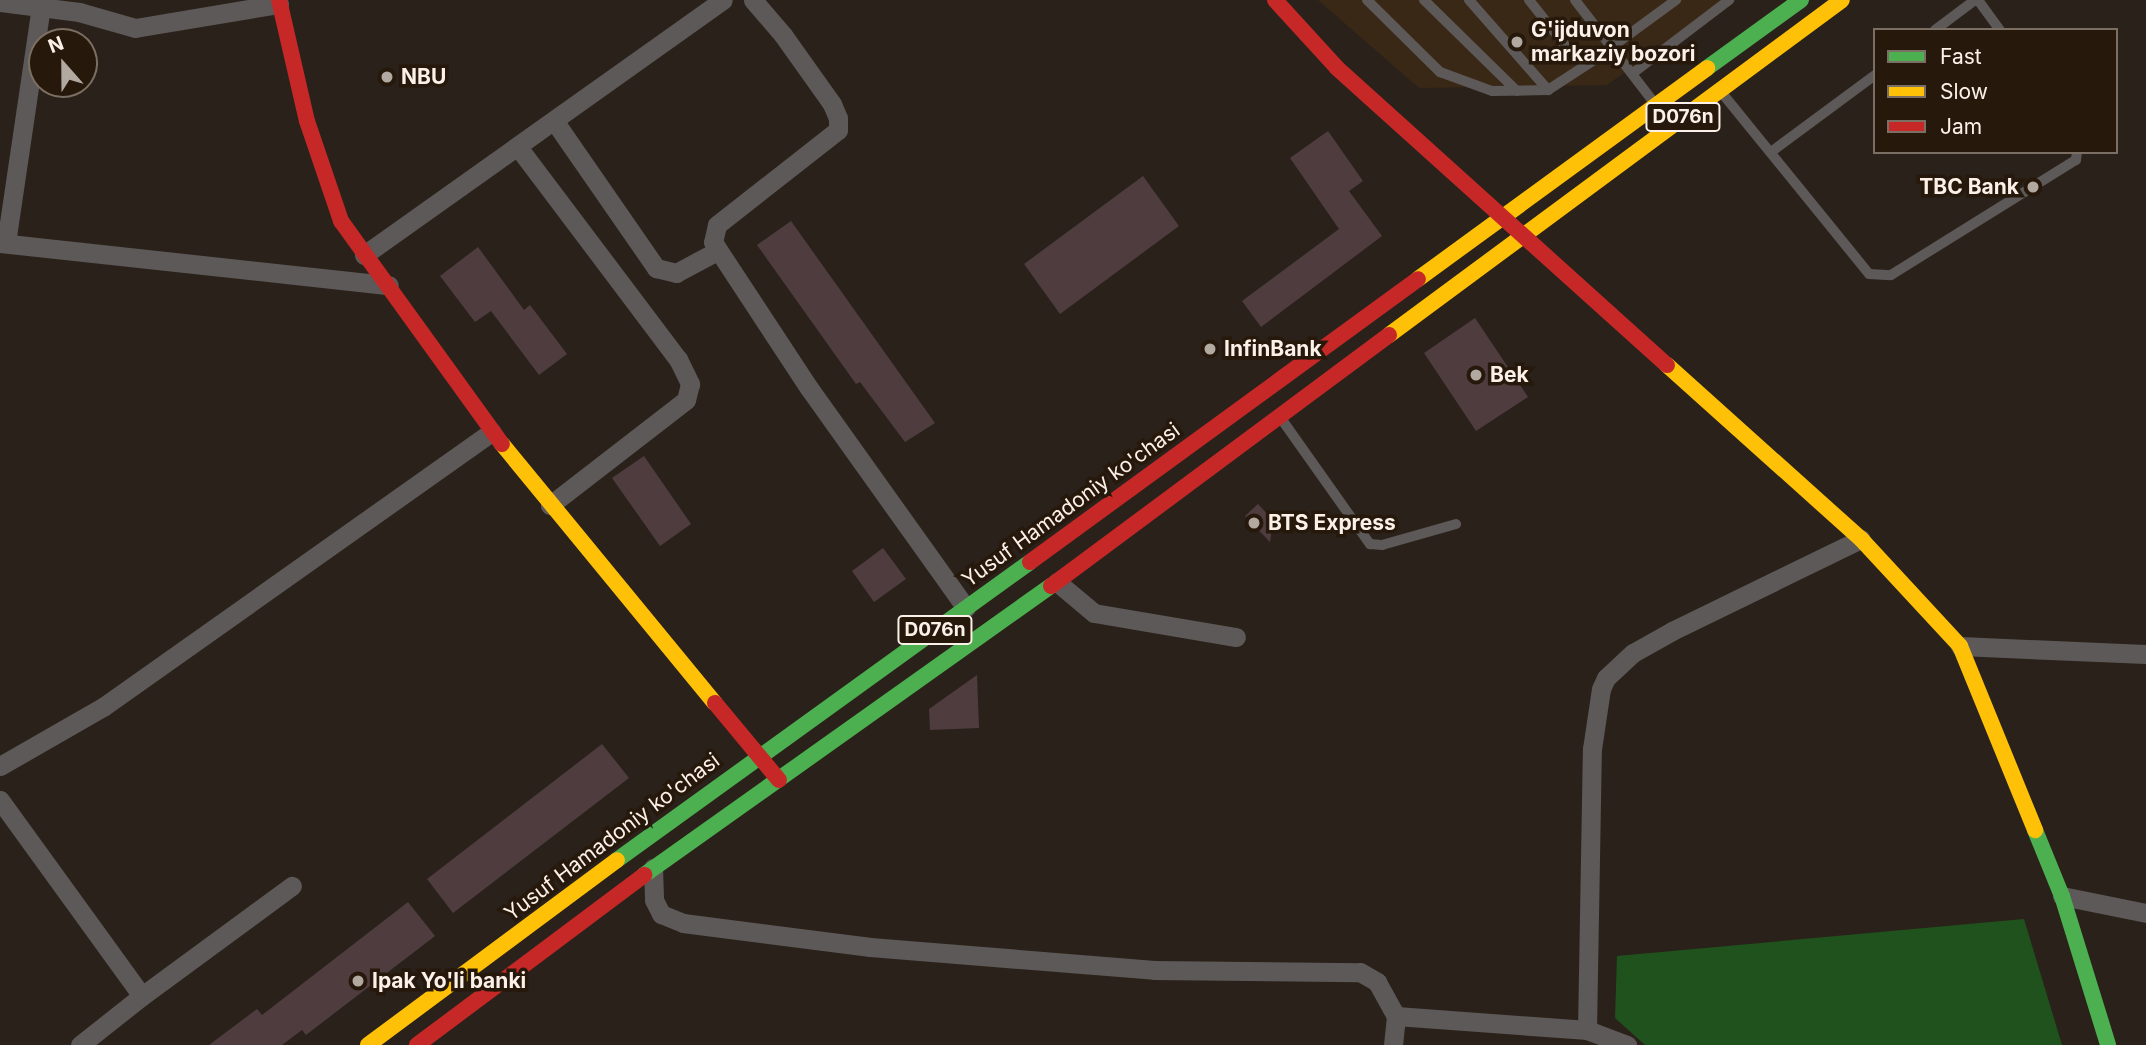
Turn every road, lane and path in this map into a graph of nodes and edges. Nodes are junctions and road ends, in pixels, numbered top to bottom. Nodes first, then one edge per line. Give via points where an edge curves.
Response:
1 (723, 0) edge
2 (753, 0) edge
3 (1275, 0) edge
4 (1367, 0) edge
5 (1424, 0) edge
6 (1469, 0) edge
7 (1529, 0) edge
8 (1575, 0) edge
9 (1676, 0) edge
10 (1729, 0) edge
11 (1801, 0) edge
12 (1842, 0) edge
13 (1977, 0) edge
14 (0, 2) edge
15 (279, 2) edge
16 (41, 7) junction
17 (1938, 28) edge
18 (1998, 28) edge
19 (1612, 48) junction
20 (1594, 60) junction
21 (1633, 73) junction
22 (1873, 76) edge
23 (1517, 90) junction
24 (1548, 90) junction
25 (1719, 90) junction
26 (1655, 105) junction
27 (555, 122) junction
28 (518, 148) junction
29 (1771, 152) junction
30 (2077, 154) edge
31 (1502, 215) junction
32 (1526, 236) junction
33 (3, 243) edge
34 (717, 251) junction
35 (365, 255) junction
36 (389, 285) junction
37 (1278, 414) junction
38 (492, 432) junction
39 (550, 505) junction
40 (1456, 524) dead end
41 (1861, 539) junction
42 (1057, 582) junction
43 (966, 608) junction
44 (1236, 637) dead end
45 (1960, 646) junction
46 (2146, 654) edge
47 (758, 755) junction
48 (0, 766) edge
49 (779, 780) junction
50 (0, 800) edge
51 (653, 868) junction
52 (292, 886) dead end
53 (2062, 896) junction
54 (2146, 913) edge
55 (142, 996) junction
56 (1396, 1016) junction
57 (1587, 1030) junction
58 (80, 1045) edge
59 (368, 1045) edge
60 (417, 1045) edge
61 (1393, 1045) edge
62 (1627, 1045) edge
63 (2108, 1045) edge

1 - 27 street
2 - 34 street via 832,104 838,130 717,225 712,237
3 - 31 main road via 1337,68
4 - 23 lane via 1440,72 1492,91
5 - 23 lane
6 - 24 lane
7 - 20 lane via 1575,58
8 - 19 lane
9 - 19 lane
10 - 21 lane
11 - 26 main road, Yusuf Hamadoniy ko'chasi / D076n
12 - 25 main road, D076n
13 - 17 lane
13 - 18 lane
14 - 16 street
15 - 16 street via 135,28
15 - 35 main road via 307,121 341,221
16 - 33 street
19 - 20 lane
19 - 21 lane
20 - 24 lane
21 - 26 lane
22 - 29 lane
23 - 24 lane
25 - 29 lane
25 - 32 main road, D076n
26 - 31 main road, Yusuf Hamadoniy ko'chasi / D076n
27 - 28 street
27 - 34 street via 656,268 676,273
28 - 35 street
28 - 39 street via 678,359 690,384 686,401
29 - 30 lane via 1869,274 1891,275 2076,160
31 - 32 main road
31 - 43 main road, Yusuf Hamadoniy ko'chasi / D076n
32 - 37 main road, D076n
32 - 41 main road
33 - 36 street
34 - 43 street
35 - 36 main road
36 - 38 main road
37 - 40 lane via 1370,544 1382,545
37 - 42 main road, D076n
38 - 39 main road
38 - 48 street via 103,707
39 - 47 main road
41 - 45 main road
41 - 57 street via 1672,631 1633,653 1606,678 1592,750
42 - 44 street via 1094,613
42 - 49 main road, D076n
43 - 47 main road, Yusuf Hamadoniy ko'chasi / D076n
45 - 46 street
45 - 53 main road
47 - 49 main road
47 - 59 main road, Yusuf Hamadoniy ko'chasi / D076n
49 - 51 main road, D076n
50 - 55 street
51 - 56 street via 654,900 661,914 683,923 870,947 1154,970 1360,972 1377,982
51 - 60 main road, D076n
52 - 55 street
53 - 54 street
53 - 63 main road
55 - 58 street
56 - 57 street
56 - 61 street
57 - 62 street

